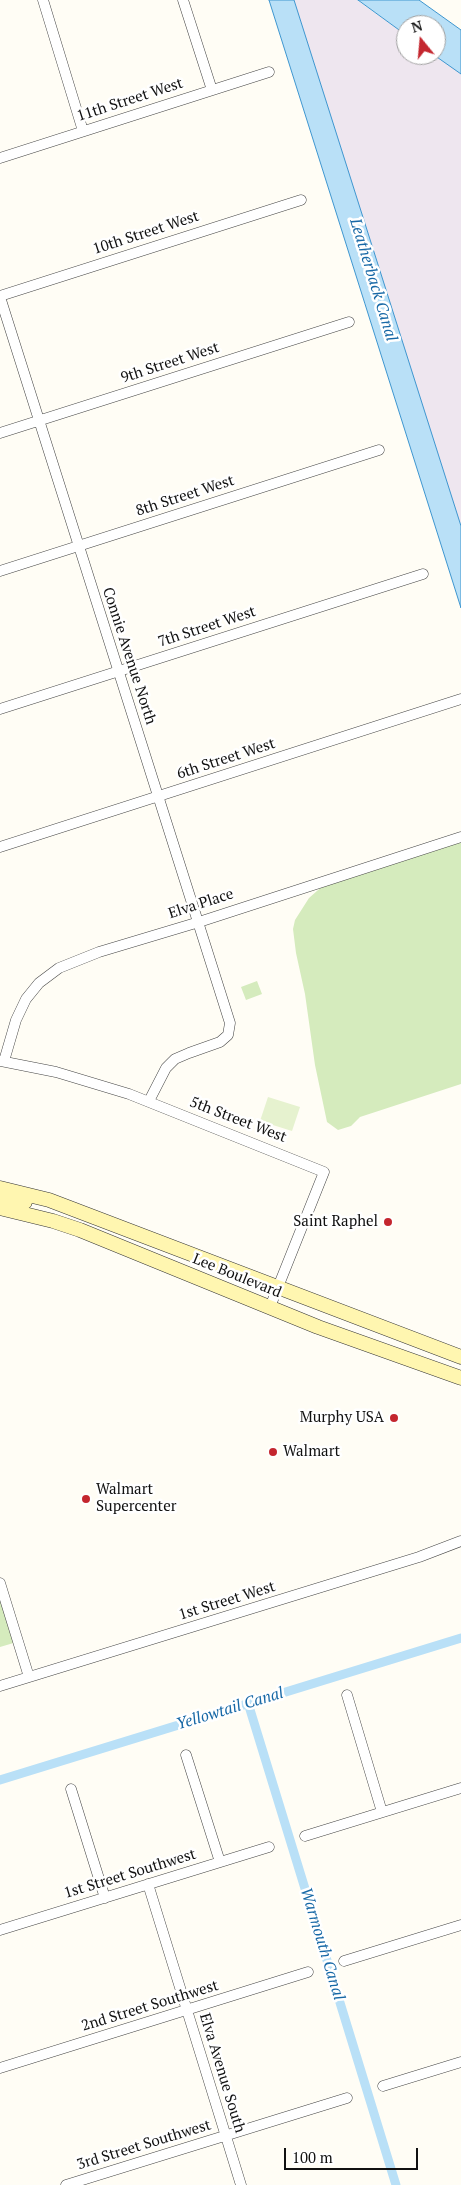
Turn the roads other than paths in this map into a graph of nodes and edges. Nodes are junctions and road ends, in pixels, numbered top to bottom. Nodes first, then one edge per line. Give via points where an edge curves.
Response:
1 (43, 0) edge
2 (183, 0) edge
3 (269, 72) dead end
4 (212, 90) junction
5 (84, 131) junction
6 (0, 158) edge
7 (301, 200) dead end
8 (0, 297) edge
9 (349, 322) dead end
10 (39, 421) junction
11 (0, 433) edge
12 (379, 450) dead end
13 (79, 546) junction
14 (0, 571) edge
15 (423, 574) dead end
16 (118, 671) junction
17 (461, 700) edge
18 (0, 708) edge
19 (158, 796) junction
20 (461, 837) edge
21 (0, 846) edge
22 (199, 922) junction
23 (2, 1061) edge
24 (149, 1101) junction
25 (0, 1188) edge
26 (0, 1198) edge
27 (0, 1208) edge
28 (103, 1220) junction
29 (279, 1288) junction
30 (270, 1307) junction
31 (461, 1357) edge
32 (461, 1378) edge
33 (461, 1541) edge
34 (0, 1583) edge
35 (29, 1677) junction
36 (0, 1686) edge
37 (347, 1695) dead end
38 (186, 1755) dead end
39 (461, 1788) edge
40 (71, 1789) dead end
41 (382, 1812) junction
42 (305, 1836) dead end
43 (269, 1847) dead end
44 (220, 1862) junction
45 (148, 1884) junction
46 (105, 1898) junction
47 (461, 1925) edge
48 (0, 1930) edge
49 (344, 1961) dead end
50 (308, 1972) dead end
51 (187, 2010) junction
52 (461, 2062) edge
53 (0, 2068) edge
54 (383, 2086) dead end
55 (347, 2098) dead end
56 (226, 2135) junction
57 (66, 2185) edge
58 (241, 2185) edge

1 - 5 street
2 - 4 street
3 - 4 street, 11th Street West
4 - 5 street, 11th Street West
5 - 6 street, 11th Street West
7 - 8 street, 10th Street West
8 - 10 street, Connie Avenue North
9 - 10 street, 9th Street West
10 - 11 street, 9th Street West
10 - 13 street, Connie Avenue North
12 - 13 street, 8th Street West
13 - 14 street, 8th Street West
13 - 16 street, Connie Avenue North
15 - 16 street, 7th Street West
16 - 18 street, 7th Street West
16 - 19 street, Connie Avenue North
17 - 19 street, 6th Street West
19 - 21 street, 6th Street West
19 - 22 street, Connie Avenue North
20 - 22 street, Elva Place
22 - 23 street, Elva Place via 84,957 48,975 32,990 20,1010
22 - 24 street, Connie Avenue North via 230,1023 228,1035 220,1042 175,1059 166,1068
23 - 24 street, 5th Street West via 90,1082
24 - 29 street, 5th Street West via 324,1172
25 - 28 main road, Lee Boulevard via 49,1200
26 - 28 main road via 93,1221
27 - 30 main road, Lee Boulevard via 80,1230
28 - 29 main road, Lee Boulevard
29 - 30 street, 5th Street West
29 - 31 main road, Lee Boulevard
30 - 32 main road, Lee Boulevard
33 - 35 street, 1st Street West via 419,1557
34 - 35 street
35 - 36 street, 1st Street West
37 - 41 street
38 - 44 street
39 - 41 street
40 - 46 street
41 - 42 street
43 - 44 street, 1st Street Southwest
44 - 45 street, 1st Street Southwest
45 - 46 street, 1st Street Southwest
45 - 51 street, Elva Avenue South
46 - 48 street, 1st Street Southwest
47 - 49 street
50 - 51 street, 2nd Street Southwest
51 - 53 street, 2nd Street Southwest
51 - 56 street, Elva Avenue South
52 - 54 street
55 - 56 street, 3rd Street Southwest
56 - 57 street, 3rd Street Southwest
56 - 58 street, Elva Avenue South

